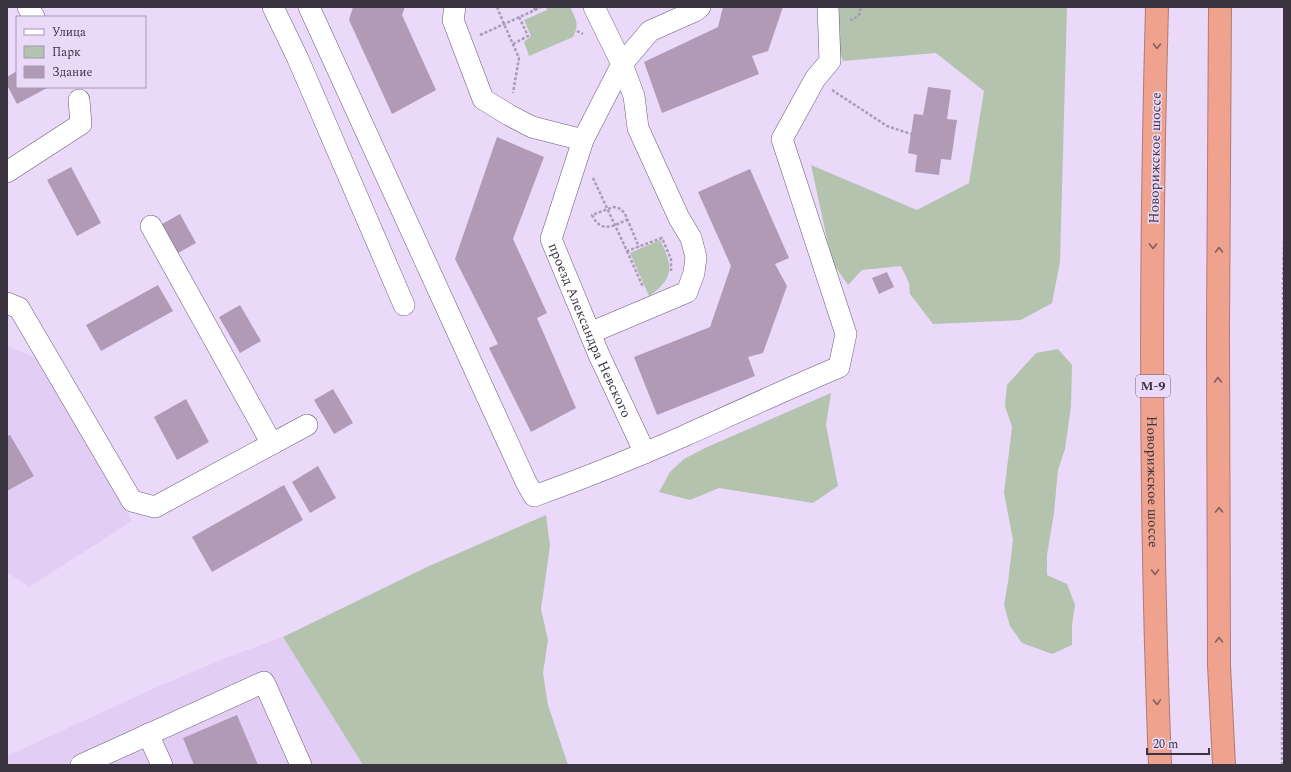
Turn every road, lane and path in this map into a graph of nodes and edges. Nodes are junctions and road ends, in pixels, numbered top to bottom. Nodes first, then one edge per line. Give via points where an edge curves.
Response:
1 (28, 7) edge
2 (273, 7) edge
3 (309, 7) edge
4 (455, 7) edge
5 (497, 7) edge
6 (541, 7) edge
7 (594, 7) edge
8 (700, 7) edge
9 (828, 7) edge
10 (1157, 7) edge
11 (1220, 7) edge
12 (534, 8) edge
13 (33, 16) edge
14 (519, 17) junction
15 (504, 24) junction
16 (462, 44) junction
17 (513, 44) junction
18 (622, 64) junction
19 (815, 79) junction
20 (79, 100) dead end
21 (509, 115) junction
22 (910, 134) dead end
23 (583, 140) junction
24 (575, 166) junction
25 (7, 172) edge
26 (608, 209) junction
27 (628, 220) junction
28 (615, 225) junction
29 (151, 226) dead end
30 (1284, 240) edge
31 (640, 247) junction
32 (627, 251) junction
33 (671, 277) dead end
34 (645, 292) dead end
35 (7, 303) edge
36 (404, 305) dead end
37 (590, 333) junction
38 (307, 425) dead end
39 (272, 444) junction
40 (645, 453) junction
41 (1219, 666) junction
42 (148, 734) junction
43 (81, 765) edge
44 (162, 765) edge
45 (301, 765) edge
46 (1160, 765) edge
47 (1224, 765) edge
48 (1231, 765) edge
49 (1282, 765) edge

1 - 13 street
2 - 36 street
3 - 40 street via 534,496
4 - 16 street via 453,20
5 - 15 path
6 - 12 path
7 - 18 street
8 - 18 street, проезд Александра Невского via 650,31
9 - 19 street via 830,61
10 -> 46 highway, Новорижское шоссе / М-9 via 1152,332 1156,657
41 -> 11 highway
12 - 14 path
14 - 15 path
14 - 17 path via 528,36
15 - 16 path
15 - 17 path
16 - 21 street via 483,99
17 - 21 path via 519,58
18 - 23 street, проезд Александра Невского
18 - 37 street via 634,96 638,128 679,218 691,238 696,257 694,273 687,292
19 - 22 path via 887,126
19 - 40 street via 782,138 846,334 839,367
20 - 25 street via 81,124
21 - 23 street via 532,127
23 - 24 street, проезд Александра Невского
24 - 26 path via 591,173
24 - 37 street, проезд Александра Невского via 551,239
26 - 27 path via 622,209
26 - 28 path
26 - 28 path via 592,215 601,226
27 - 28 path
27 - 31 path
28 - 32 path
29 - 39 street
30 - 49 path
31 - 32 path
31 - 33 path via 662,238 672,259
32 - 34 path
35 - 39 street via 19,308 132,500 155,507
37 - 40 street, проезд Александра Невского
38 - 39 street
41 - 47 highway
41 - 48 street
42 - 43 street
42 - 44 street
42 - 45 street via 264,682

